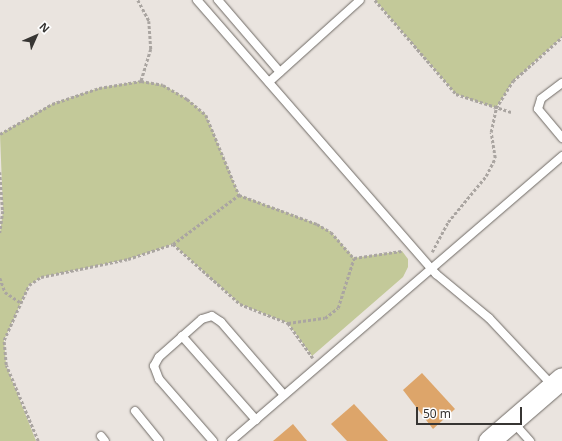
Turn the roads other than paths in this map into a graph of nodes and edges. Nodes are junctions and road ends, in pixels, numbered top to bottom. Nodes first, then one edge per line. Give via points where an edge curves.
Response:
1 (197, 0) edge
2 (218, 0) edge
3 (360, 0) edge
4 (280, 72) junction
5 (269, 82) junction
6 (562, 83) edge
7 (562, 138) edge
8 (562, 156) edge
9 (431, 268) junction
10 (182, 336) junction
11 (557, 382) edge
12 (284, 395) junction
13 (135, 412) dead end
14 (256, 420) junction
15 (512, 421) junction
16 (159, 441) edge
17 (213, 441) edge
18 (231, 441) edge
19 (489, 441) edge
20 (530, 441) edge

1 - 5 lane
2 - 4 lane
3 - 4 lane
4 - 5 lane
5 - 9 lane
6 - 7 lane via 542,99 538,109
8 - 9 lane
9 - 11 lane via 490,318
9 - 12 lane
10 - 12 lane via 202,319 212,316 221,322
10 - 14 lane
10 - 17 lane via 154,366 158,379
11 - 15 street
12 - 14 lane
13 - 16 lane
14 - 18 lane
15 - 19 street
15 - 20 lane

